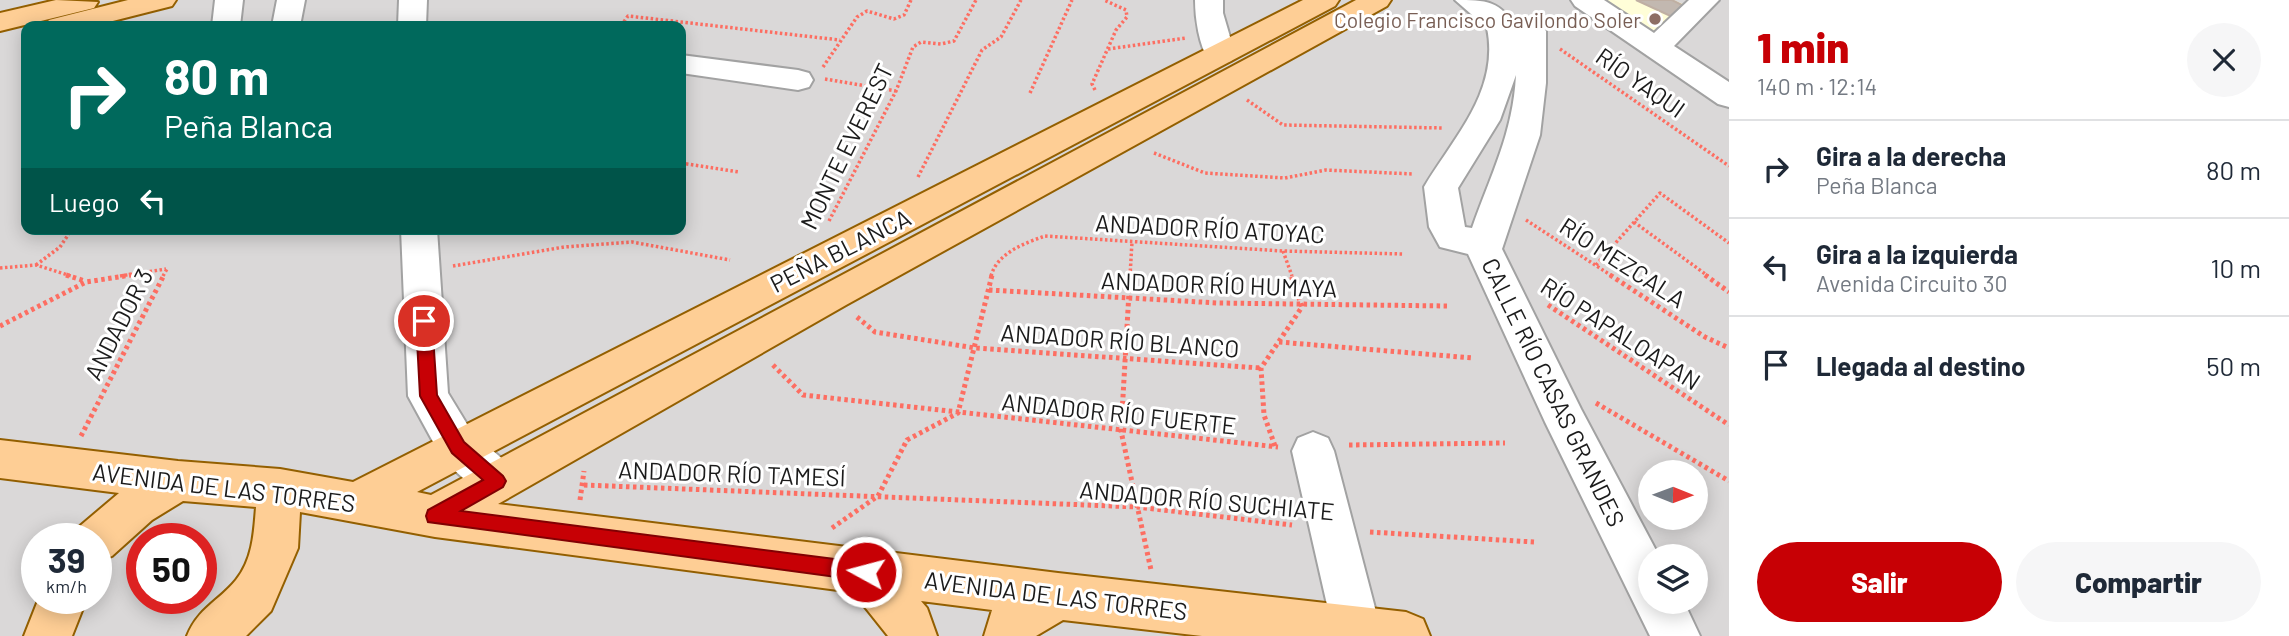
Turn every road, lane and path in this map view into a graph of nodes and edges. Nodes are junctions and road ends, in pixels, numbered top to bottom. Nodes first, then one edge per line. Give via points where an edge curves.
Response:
1 (162, 0) edge
2 (229, 0) edge
3 (291, 0) edge
4 (413, 0) edge
5 (911, 0) edge
6 (976, 0) edge
7 (1021, 0) edge
8 (1072, 0) edge
9 (1104, 0) edge
10 (1209, 0) edge
11 (1325, 0) edge
12 (1377, 0) edge
13 (1469, 0) edge
14 (1585, 0) edge
15 (1705, 0) edge
16 (85, 1) edge
17 (78, 21) edge
18 (227, 21) edge
19 (287, 21) edge
20 (412, 21) edge
21 (624, 21) edge
22 (672, 21) edge
23 (0, 22) edge
24 (686, 23) edge
25 (1531, 31) joint
26 (21, 35) edge
27 (840, 40) junction
28 (0, 41) edge
29 (1656, 47) junction
30 (1108, 49) junction
31 (1220, 57) junction
32 (686, 65) edge
33 (807, 80) junction
34 (896, 91) junction
35 (1030, 93) dead end
36 (1729, 97) edge
37 (1118, 124) junction
38 (1480, 128) junction
39 (686, 164) edge
40 (1729, 166) edge
41 (739, 172) dead end
42 (1449, 175) junction
43 (1499, 202) junction
44 (895, 222) junction
45 (1634, 222) junction
46 (68, 235) edge
47 (419, 235) edge
48 (1132, 242) junction
49 (1729, 243) edge
50 (1016, 246) joint
51 (1479, 248) junction
52 (1283, 251) junction
53 (1404, 254) dead end
54 (730, 260) dead end
55 (36, 265) junction
56 (1596, 265) junction
57 (0, 268) edge
58 (805, 268) junction
59 (421, 271) junction
60 (86, 282) junction
61 (989, 290) junction
62 (1729, 292) edge
63 (833, 295) junction
64 (1129, 301) junction
65 (1447, 306) dead end
66 (1302, 307) junction
67 (0, 326) edge
68 (1279, 342) junction
69 (751, 343) junction
70 (975, 348) junction
71 (1729, 348) edge
72 (1125, 357) junction
73 (1473, 358) dead end
74 (1261, 368) junction
75 (1542, 370) junction
76 (958, 413) junction
77 (1729, 425) edge
78 (1121, 431) junction
79 (582, 435) junction
80 (1505, 443) dead end
81 (458, 447) junction
82 (1294, 449) junction
83 (0, 459) edge
84 (64, 467) junction
85 (178, 481) junction
86 (497, 481) junction
87 (1729, 481) edge
88 (584, 485) junction
89 (280, 489) junction
90 (878, 496) junction
91 (355, 503) junction
92 (1137, 507) junction
93 (435, 516) junction
94 (112, 527) edge
95 (1330, 529) junction
96 (569, 534) junction
97 (1534, 542) dead end
98 (783, 562) junction
99 (1638, 563) edge
100 (866, 572) junction
101 (1058, 596) junction
102 (1160, 608) junction
103 (56, 614) edge
104 (1664, 614) edge
105 (1357, 631) junction
106 (48, 636) edge
107 (211, 636) edge
108 (913, 636) edge
109 (1008, 636) edge
110 (1406, 636) edge
111 (1676, 636) edge

1 - 17 main road
2 - 18 street
3 - 19 street
4 - 20 street
5 - 27 path via 904,15 894,19 867,11
6 - 34 path, MONTE EVEREST via 954,41 921,42 913,47
7 - 44 path via 1001,37 982,50
8 - 35 path
9 - 30 path via 1126,10 1127,17
10 - 31 street
11 - 31 main road, PEÑA BLANCA
12 - 31 main road, PEÑA BLANCA
13 - 38 street via 1492,15 1502,29 1504,57 1495,97
14 - 29 street
15 - 29 street
16 - 23 main road
21 - 22 path via 628,16
24 - 27 path
25 - 40 path, RÍO YAQUI
25 - 43 street, CALLE RÍO CASAS GRANDES via 1532,83 1524,135
26 - 28 main road
27 - 33 path
29 - 36 street
30 - 31 path
30 - 37 path via 1092,84
31 - 37 main road, PEÑA BLANCA
31 - 38 path via 1283,125
32 - 33 street
33 - 34 path via 835,79
34 - 58 path, MONTE EVEREST
37 - 42 path via 1156,155 1205,173 1285,178 1326,170
37 - 44 main road, PEÑA BLANCA
37 - 63 main road, PEÑA BLANCA
38 - 42 street
39 - 41 path
42 - 51 street via 1441,187 1447,227 1453,238
43 - 51 street, CALLE RÍO CASAS GRANDES
43 - 56 path, RÍO MEZCALA
44 - 58 main road, PEÑA BLANCA
45 - 49 path via 1660,193
45 - 56 path
45 - 62 path
46 - 55 path
47 - 59 street
48 - 50 path, ANDADOR RÍO ATOYAC via 1045,236
48 - 52 path, ANDADOR RÍO ATOYAC
48 - 64 path
50 - 61 path, ANDADOR RÍO BLANCO via 993,270
51 - 75 street, CALLE RÍO CASAS GRANDES
51 - 77 path, RÍO PAPALOAPAN
52 - 53 path, ANDADOR RÍO ATOYAC
52 - 66 path
54 - 59 path via 632,242 565,247
55 - 57 path
55 - 60 path
56 - 71 path, RÍO MEZCALA
58 - 81 main road, PEÑA BLANCA
59 - 81 street via 428,396
60 - 67 path
60 - 84 path, ANDADOR 3 via 167,269
61 - 64 path, ANDADOR RÍO HUMAYA
61 - 70 path, ANDADOR RÍO BLANCO
63 - 69 main road, PEÑA BLANCA
63 - 70 path, ANDADOR RÍO BLANCO via 875,332
64 - 66 path, ANDADOR RÍO HUMAYA
64 - 72 path
65 - 66 path, ANDADOR RÍO HUMAYA
66 - 68 path
68 - 73 path
68 - 74 path
69 - 76 path, ANDADOR RÍO FUERTE via 803,394
69 - 79 main road, PEÑA BLANCA
70 - 72 path, ANDADOR RÍO BLANCO
70 - 76 path, ANDADOR RÍO BLANCO
72 - 74 path, ANDADOR RÍO BLANCO
72 - 78 path
74 - 82 path via 1264,415
75 - 87 path
75 - 99 street, CALLE RÍO CASAS GRANDES
76 - 78 path, ANDADOR RÍO FUERTE
76 - 90 path via 907,440
78 - 82 path, ANDADOR RÍO FUERTE
78 - 92 path
79 - 86 main road, PEÑA BLANCA
79 - 88 path
80 - 82 path, ANDADOR RÍO FUERTE
81 - 86 street
81 - 91 main road, PEÑA BLANCA
82 - 95 street
83 - 84 main road, AVENIDA DE LAS TORRES
84 - 85 main road, AVENIDA DE LAS TORRES
85 - 89 main road, AVENIDA DE LAS TORRES
85 - 94 main road via 136,506
86 - 93 main road, PEÑA BLANCA
88 - 90 path, ANDADOR RÍO TAMESÍ
88 - 96 path
89 - 91 main road, AVENIDA DE LAS TORRES
89 - 107 main road via 275,548 254,595
90 - 92 path, ANDADOR RÍO SUCHIATE
90 - 98 path
91 - 93 main road, AVENIDA DE LAS TORRES
92 - 95 path, ANDADOR RÍO SUCHIATE
92 - 102 path
93 - 96 main road, AVENIDA DE LAS TORRES
95 - 97 path, ANDADOR RÍO SUCHIATE
95 - 105 street
96 - 98 main road, AVENIDA DE LAS TORRES
98 - 100 main road, AVENIDA DE LAS TORRES
100 - 101 main road, AVENIDA DE LAS TORRES
100 - 108 main road via 910,625
101 - 102 main road, AVENIDA DE LAS TORRES
101 - 109 main road via 1010,625
102 - 105 main road, AVENIDA DE LAS TORRES
103 - 106 main road
104 - 111 street
105 - 110 main road, AVENIDA DE LAS TORRES

